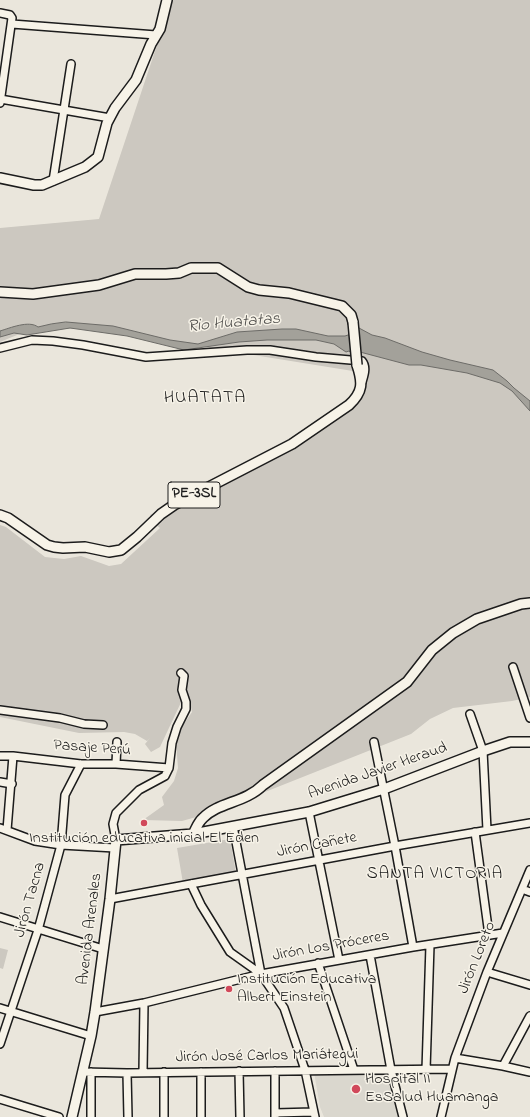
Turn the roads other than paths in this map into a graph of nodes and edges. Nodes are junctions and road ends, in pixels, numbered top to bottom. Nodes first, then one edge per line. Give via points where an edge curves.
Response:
1 (166, 0) edge
2 (0, 13) edge
3 (12, 24) junction
4 (156, 35) junction
5 (71, 64) dead end
6 (0, 100) edge
7 (64, 110) junction
8 (110, 118) junction
9 (0, 178) edge
10 (53, 181) junction
11 (0, 292) edge
12 (0, 348) edge
13 (361, 390) junction
14 (0, 514) edge
15 (530, 603) edge
16 (513, 667) dead end
17 (182, 673) dead end
18 (0, 710) edge
19 (470, 714) dead end
20 (530, 718) edge
21 (103, 725) dead end
22 (117, 742) dead end
23 (374, 742) dead end
24 (530, 742) edge
25 (483, 751) junction
26 (0, 756) edge
27 (13, 756) junction
28 (81, 764) junction
29 (116, 764) junction
30 (169, 768) junction
31 (0, 782) edge
32 (12, 784) junction
33 (384, 789) junction
34 (310, 812) junction
35 (530, 823) edge
36 (233, 826) junction
37 (3, 829) edge
38 (487, 830) junction
39 (475, 832) junction
40 (193, 834) junction
41 (116, 844) junction
42 (61, 845) junction
43 (396, 846) junction
44 (319, 860) junction
45 (530, 870) edge
46 (242, 875) junction
47 (191, 884) junction
48 (522, 889) junction
49 (530, 892) edge
50 (110, 899) junction
51 (0, 917) edge
52 (38, 930) junction
53 (503, 934) junction
54 (489, 935) junction
55 (430, 945) junction
56 (413, 947) junction
57 (103, 950) junction
58 (370, 954) junction
59 (339, 960) junction
60 (318, 963) junction
61 (487, 972) junction
62 (261, 974) junction
63 (530, 985) edge
64 (144, 1003) junction
65 (0, 1008) edge
66 (11, 1012) junction
67 (95, 1012) junction
68 (530, 1016) edge
69 (91, 1036) junction
70 (0, 1044) edge
71 (455, 1058) junction
72 (503, 1066) junction
73 (452, 1069) junction
74 (305, 1070) junction
75 (354, 1070) junction
76 (391, 1070) junction
77 (426, 1070) junction
78 (239, 1071) junction
79 (275, 1071) junction
80 (87, 1072) junction
81 (127, 1072) junction
82 (143, 1072) junction
83 (164, 1072) junction
84 (201, 1072) junction
85 (530, 1072) edge
86 (0, 1099) edge
87 (314, 1114) edge
88 (275, 1115) edge
89 (59, 1117) edge
90 (72, 1117) edge
91 (91, 1117) edge
92 (128, 1117) edge
93 (164, 1117) edge
94 (201, 1117) edge
95 (240, 1117) edge
96 (403, 1117) edge
97 (441, 1117) edge

1 - 4 main road via 160,29
2 - 3 street via 10,15
3 - 4 street
3 - 6 street
4 - 8 main road via 136,80
5 - 7 street
6 - 7 street
7 - 8 street
7 - 10 street
8 - 10 main road via 98,157 85,167
9 - 10 main road via 34,186
11 - 13 main road, bridge via 33,294 99,285 135,274 166,274 179,273 191,268 218,268 248,287 289,293 342,306 351,315 353,322
12 - 13 street via 32,340 83,345 146,357 270,350 362,361 365,369
13 - 14 main road, PE-3SL via 349,405 292,444 167,509 121,550 109,552 85,547 47,545
15 - 40 main road via 476,619 453,632 432,650 406,682 262,785 256,792 203,817
16 - 20 street
17 - 30 street via 186,709 172,743
18 - 21 street
19 - 25 street
22 - 29 street
23 - 33 street
24 - 25 main road, Avenida Javier Heraud via 510,742
25 - 33 main road, Avenida Javier Heraud
25 - 38 street
26 - 27 street, Pasaje Perú
27 - 28 street, Pasaje Perú
27 - 32 street
28 - 29 street, Pasaje Perú
28 - 42 street, Jirón Tacna via 65,795
29 - 30 street, Pasaje Perú
30 - 41 street, Avenida Arenales via 165,776 139,790 116,813 113,824
31 - 32 street
32 - 37 street
33 - 34 main road, Avenida Javier Heraud
33 - 43 street
34 - 36 main road, Avenida Javier Heraud
34 - 44 street
35 - 38 street, Jirón Cañete
36 - 40 main road, Avenida Javier Heraud
36 - 46 street
37 - 42 street via 35,841
38 - 39 street, Jirón Cañete
39 - 43 street, Jirón Cañete
39 - 54 street
40 - 41 main road, Avenida Javier Heraud
41 - 42 street
41 - 50 main road, Avenida Arenales
42 - 52 street, Jirón Tacna
43 - 44 street, Jirón Cañete
43 - 56 street
44 - 46 street, Jirón Cañete
44 - 59 street
45 - 48 street, Jirón Loreto
46 - 47 street, Jirón Cañete
46 - 62 street
47 - 50 street, Jirón Cañete
47 - 62 street via 230,952
48 - 49 street
48 - 53 street, Jirón Loreto
50 - 57 main road, Avenida Arenales
51 - 52 street
52 - 57 street
52 - 66 street, Jirón Tacna
53 - 54 street, Jirón Los Próceres
53 - 61 street, Jirón Loreto
54 - 55 street, Jirón Los Próceres
55 - 56 street, Jirón Los Próceres
55 - 77 street
56 - 58 street, Jirón Los Próceres
57 - 67 main road, Avenida Arenales
58 - 59 street, Jirón Los Próceres
58 - 76 street
59 - 60 street, Jirón Los Próceres
60 - 62 street, Jirón Los Próceres
60 - 75 street
61 - 63 street
61 - 71 street, Jirón Loreto
62 - 64 street, Jirón Los Próceres
62 - 74 street via 284,1008
64 - 67 street, Jirón Los Próceres
64 - 82 street
65 - 66 street
66 - 69 street
66 - 70 street, Jirón Tacna
67 - 69 main road, Avenida Arenales
68 - 72 street
69 - 80 main road, Avenida Arenales
71 - 72 street
71 - 73 street, Jirón Loreto
72 - 85 street
73 - 77 street, Jirón José Carlos Mariátegui
73 - 97 street, Jirón Loreto
74 - 75 street, Jirón José Carlos Mariátegui
74 - 79 street, Jirón José Carlos Mariátegui
74 - 87 street
75 - 76 street, Jirón José Carlos Mariátegui
76 - 77 street, Jirón José Carlos Mariátegui
76 - 96 street
78 - 79 street, Jirón José Carlos Mariátegui
78 - 84 street, Jirón José Carlos Mariátegui
78 - 95 street
79 - 88 street
80 - 81 street, Jirón José Carlos Mariátegui
80 - 90 main road, Avenida Arenales
80 - 91 street
81 - 82 street, Jirón José Carlos Mariátegui
81 - 92 street
82 - 83 street, Jirón José Carlos Mariátegui
83 - 84 street, Jirón José Carlos Mariátegui
83 - 93 street
84 - 94 street
86 - 89 street
87 - 88 street

